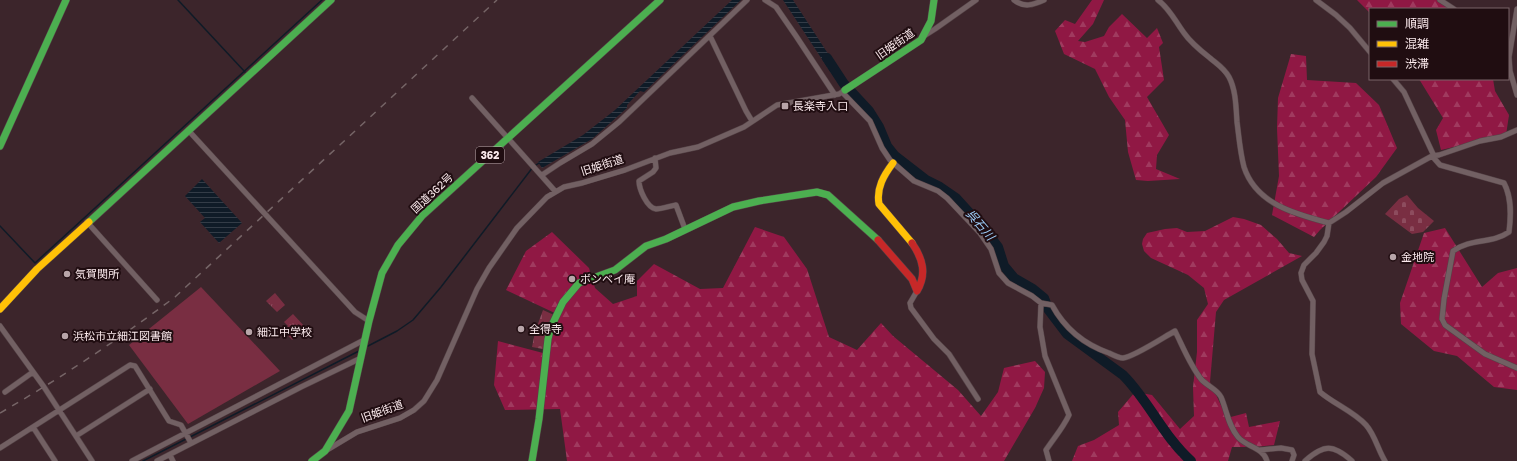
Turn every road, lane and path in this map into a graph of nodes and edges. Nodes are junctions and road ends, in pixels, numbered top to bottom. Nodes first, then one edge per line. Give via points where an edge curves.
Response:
1 (66, 0) edge
2 (331, 0) edge
3 (660, 0) edge
4 (747, 0) edge
5 (765, 0) edge
6 (934, 0) edge
7 (976, 0) edge
8 (1014, 0) edge
9 (1044, 0) edge
10 (1158, 0) edge
11 (1316, 0) edge
12 (1440, 0) edge
13 (1452, 8) edge
14 (1517, 9) edge
15 (1511, 27) edge
16 (710, 36) junction
17 (924, 36) junction
18 (1369, 51) edge
19 (1394, 80) edge
20 (843, 91) junction
21 (835, 95) junction
22 (1517, 95) edge
23 (472, 98) dead end
24 (752, 121) junction
25 (188, 130) junction
26 (1517, 130) edge
27 (509, 138) junction
28 (0, 146) edge
29 (1433, 156) junction
30 (655, 158) junction
31 (893, 163) junction
32 (542, 174) junction
33 (556, 191) junction
34 (87, 222) junction
35 (1328, 223) junction
36 (685, 229) junction
37 (917, 291) junction
38 (157, 300) dead end
39 (1042, 303) junction
40 (0, 309) edge
41 (369, 321) junction
42 (0, 326) edge
43 (365, 340) junction
44 (361, 358) junction
45 (1517, 368) edge
46 (33, 372) junction
47 (150, 389) junction
48 (5, 392) dead end
49 (978, 399) dead end
50 (60, 411) junction
51 (33, 427) junction
52 (186, 433) junction
53 (76, 436) junction
54 (191, 443) junction
55 (0, 448) edge
56 (1260, 450) junction
57 (325, 451) junction
58 (170, 455) junction
59 (55, 461) edge
60 (92, 461) edge
61 (132, 461) edge
62 (157, 461) edge
63 (173, 461) edge
64 (312, 461) edge
65 (532, 461) edge
66 (1049, 461) edge
67 (1267, 461) edge
68 (1292, 461) edge
69 (1305, 461) edge
70 (1352, 461) edge
71 (1385, 461) edge

1 - 28 main road
2 - 25 main road
3 - 27 main road, 国道362号 / 362
4 - 16 street
5 - 21 street via 776,7
6 - 17 main road via 933,18
7 - 17 street, 旧姫街道
8 - 9 street via 1024,5
10 - 35 street via 1166,6 1195,45 1222,67 1230,78 1241,153 1255,188 1273,204
11 - 18 street via 1350,28
12 - 13 street
14 - 15 street
15 - 22 street via 1510,71
16 - 24 street
16 - 32 street via 619,122 592,144
17 - 20 main road, 旧姫街道 via 918,43
19 - 29 street via 1404,92
20 - 21 street, 旧姫街道
20 - 31 street via 870,121 882,148
21 - 24 street, 旧姫街道 via 777,105
23 - 27 street
24 - 30 street, 旧姫街道 via 728,135 698,147
25 - 34 main road
25 - 41 street via 355,312
26 - 29 street
27 - 32 street
27 - 41 main road, 国道362号 / 362 via 422,216 398,245 382,273
29 - 35 street via 1383,183
29 - 45 street via 1440,165 1504,183 1507,189 1511,209 1509,232 1504,236 1461,245 1453,250 1442,319 1445,325 1485,354
30 - 33 street, 旧姫街道
30 - 36 street via 656,168 639,181 639,187 649,206 656,209 676,205
31 - 37 main road via 881,183 877,198 879,204 912,243 923,262 923,279
31 - 39 street via 914,180 947,198 991,248 999,273 1008,283
32 - 33 street
33 - 57 street, 旧姫街道 via 543,200 517,228 489,268 437,380 424,401 400,418 357,432
34 - 38 street
34 - 40 main road via 28,278
35 - 71 street via 1324,242 1304,265 1302,273 1302,280 1313,301 1312,354 1318,384 1320,392 1366,425
36 - 37 main road via 727,210 759,201 817,192 828,195 880,241 912,280
36 - 65 main road via 646,246 615,270 579,284 563,302 551,326 548,339
37 - 49 street via 910,303 911,308 934,339 949,354
39 - 56 street via 1052,305 1074,335 1096,349 1122,358 1132,356 1175,331 1203,381 1213,387 1221,397 1230,426 1238,437
39 - 66 street via 1040,327 1045,356 1069,415 1046,450
41 - 43 main road, 国道362号 / 362
42 - 46 street
43 - 44 main road, 国道362号 / 362
43 - 52 street
44 - 54 street
44 - 57 main road, 国道362号 / 362 via 349,411
46 - 48 street
46 - 50 street
47 - 50 street via 135,366 130,365
47 - 52 street via 169,421 181,425
47 - 53 street
50 - 51 street
50 - 53 street
51 - 55 street
51 - 59 street
52 - 54 street
52 - 61 street
53 - 60 street
54 - 58 street
56 - 67 street
56 - 68 street via 1292,450
57 - 64 main road, 国道362号 / 362
58 - 62 street
58 - 63 street
69 - 70 street via 1321,449 1334,449

